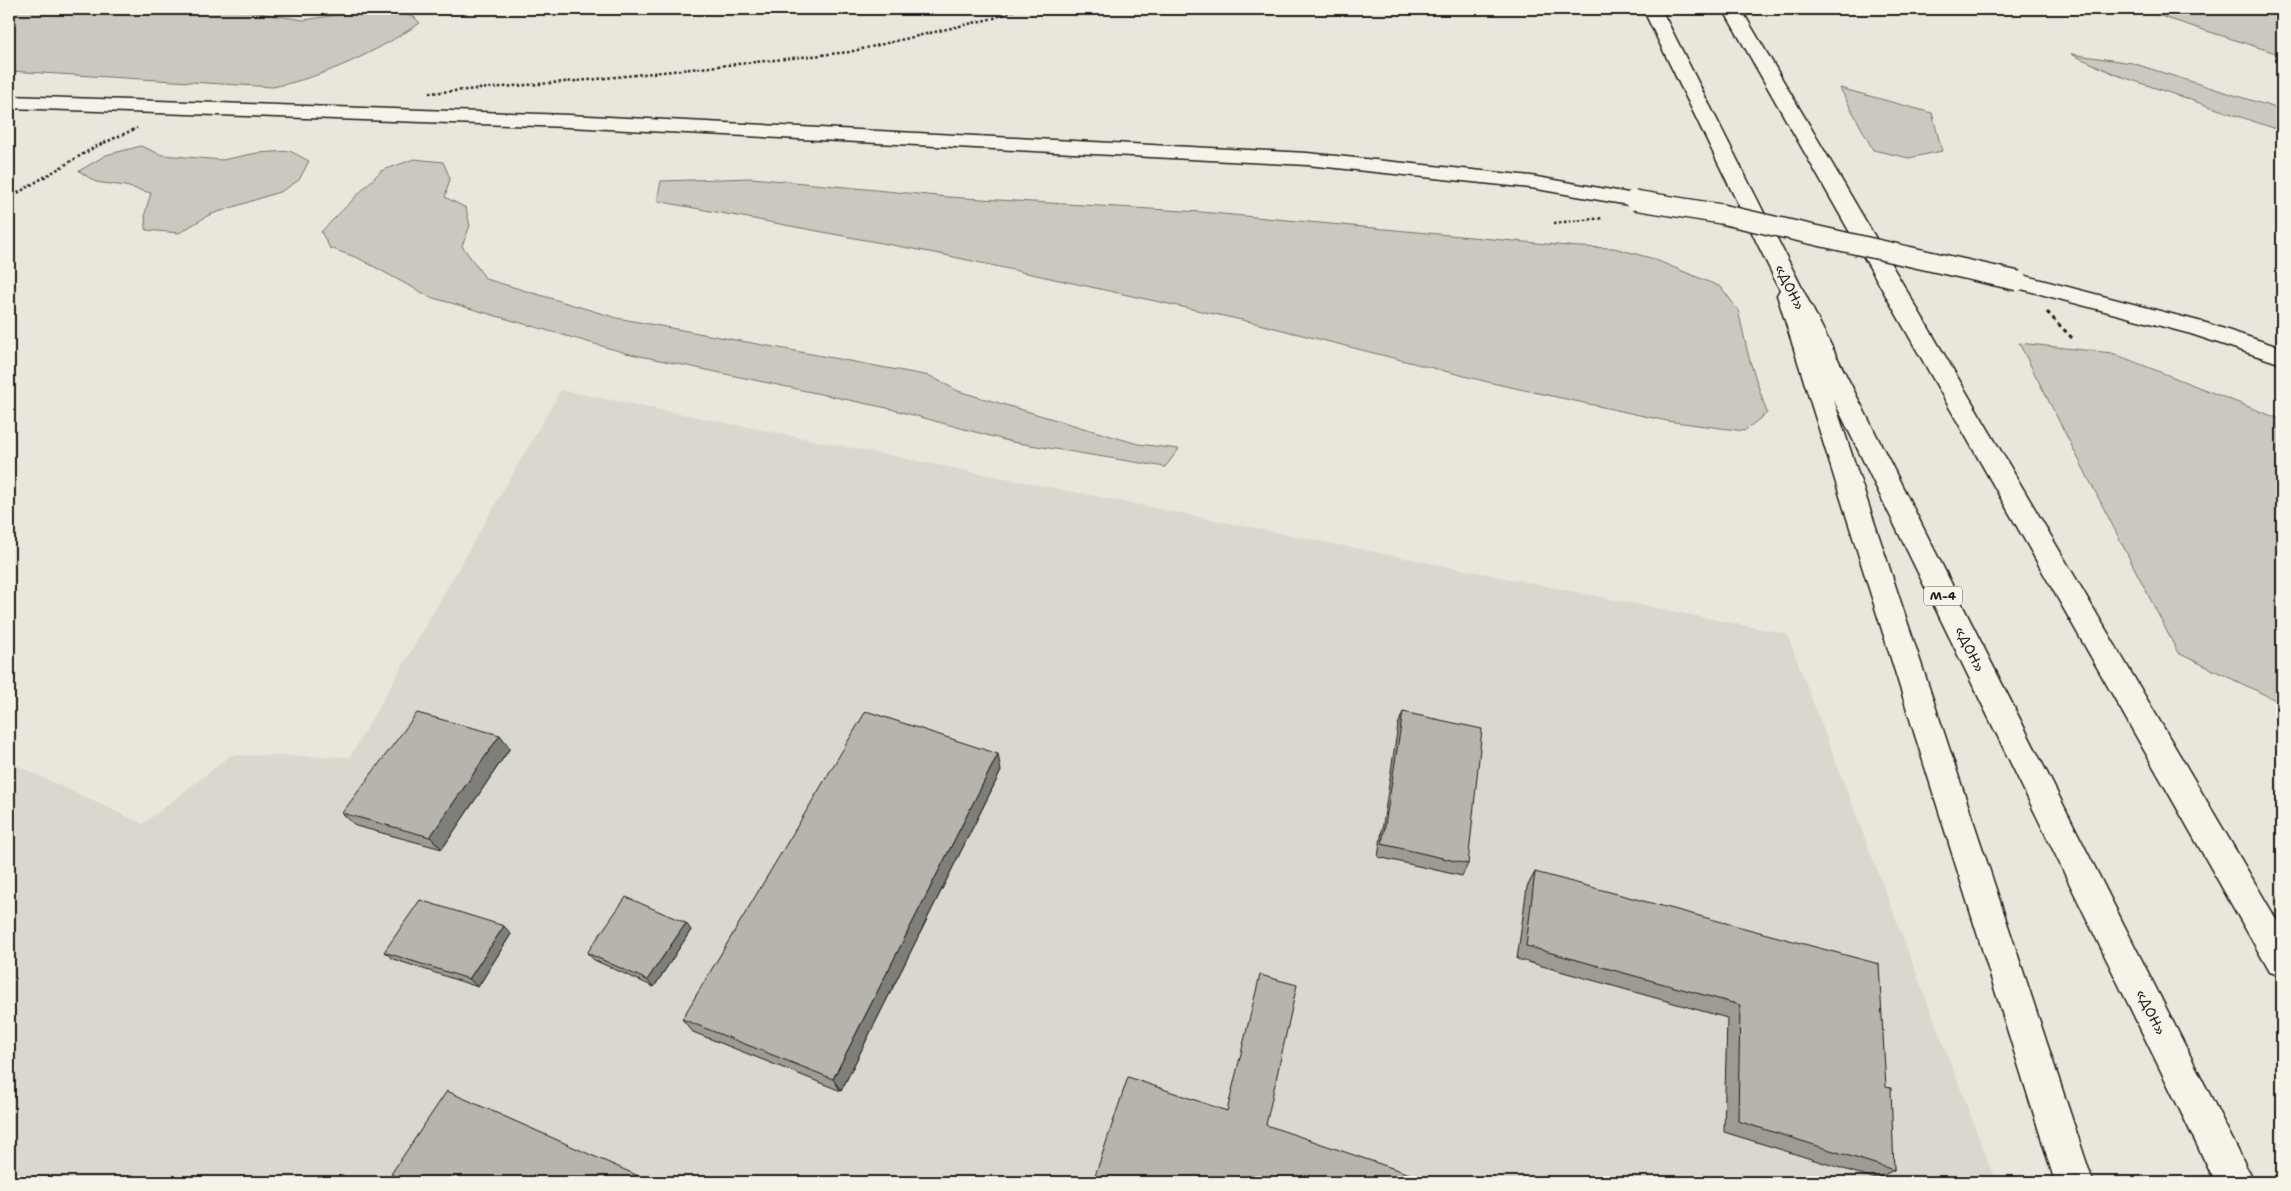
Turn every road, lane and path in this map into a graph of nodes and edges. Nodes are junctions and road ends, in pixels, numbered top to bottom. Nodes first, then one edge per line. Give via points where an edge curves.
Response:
1 (1018, 9) edge
2 (1652, 9) edge
3 (1732, 9) edge
4 (428, 93) dead end
5 (9, 102) edge
6 (137, 128) dead end
7 (9, 198) edge
8 (1778, 263) junction
9 (2282, 356) edge
10 (2282, 960) edge
11 (2074, 1182) edge
12 (2236, 1182) edge

1 - 4 path via 994,18 850,52 588,80
2 - 8 main road, «ДОН» / М-4
3 - 10 main road
5 - 9 main road, bridge via 550,120 1307,159 1531,182 1721,214 2018,280 2198,328
6 - 7 path via 94,147
8 - 11 main road
8 - 12 main road, «ДОН» / М-4

